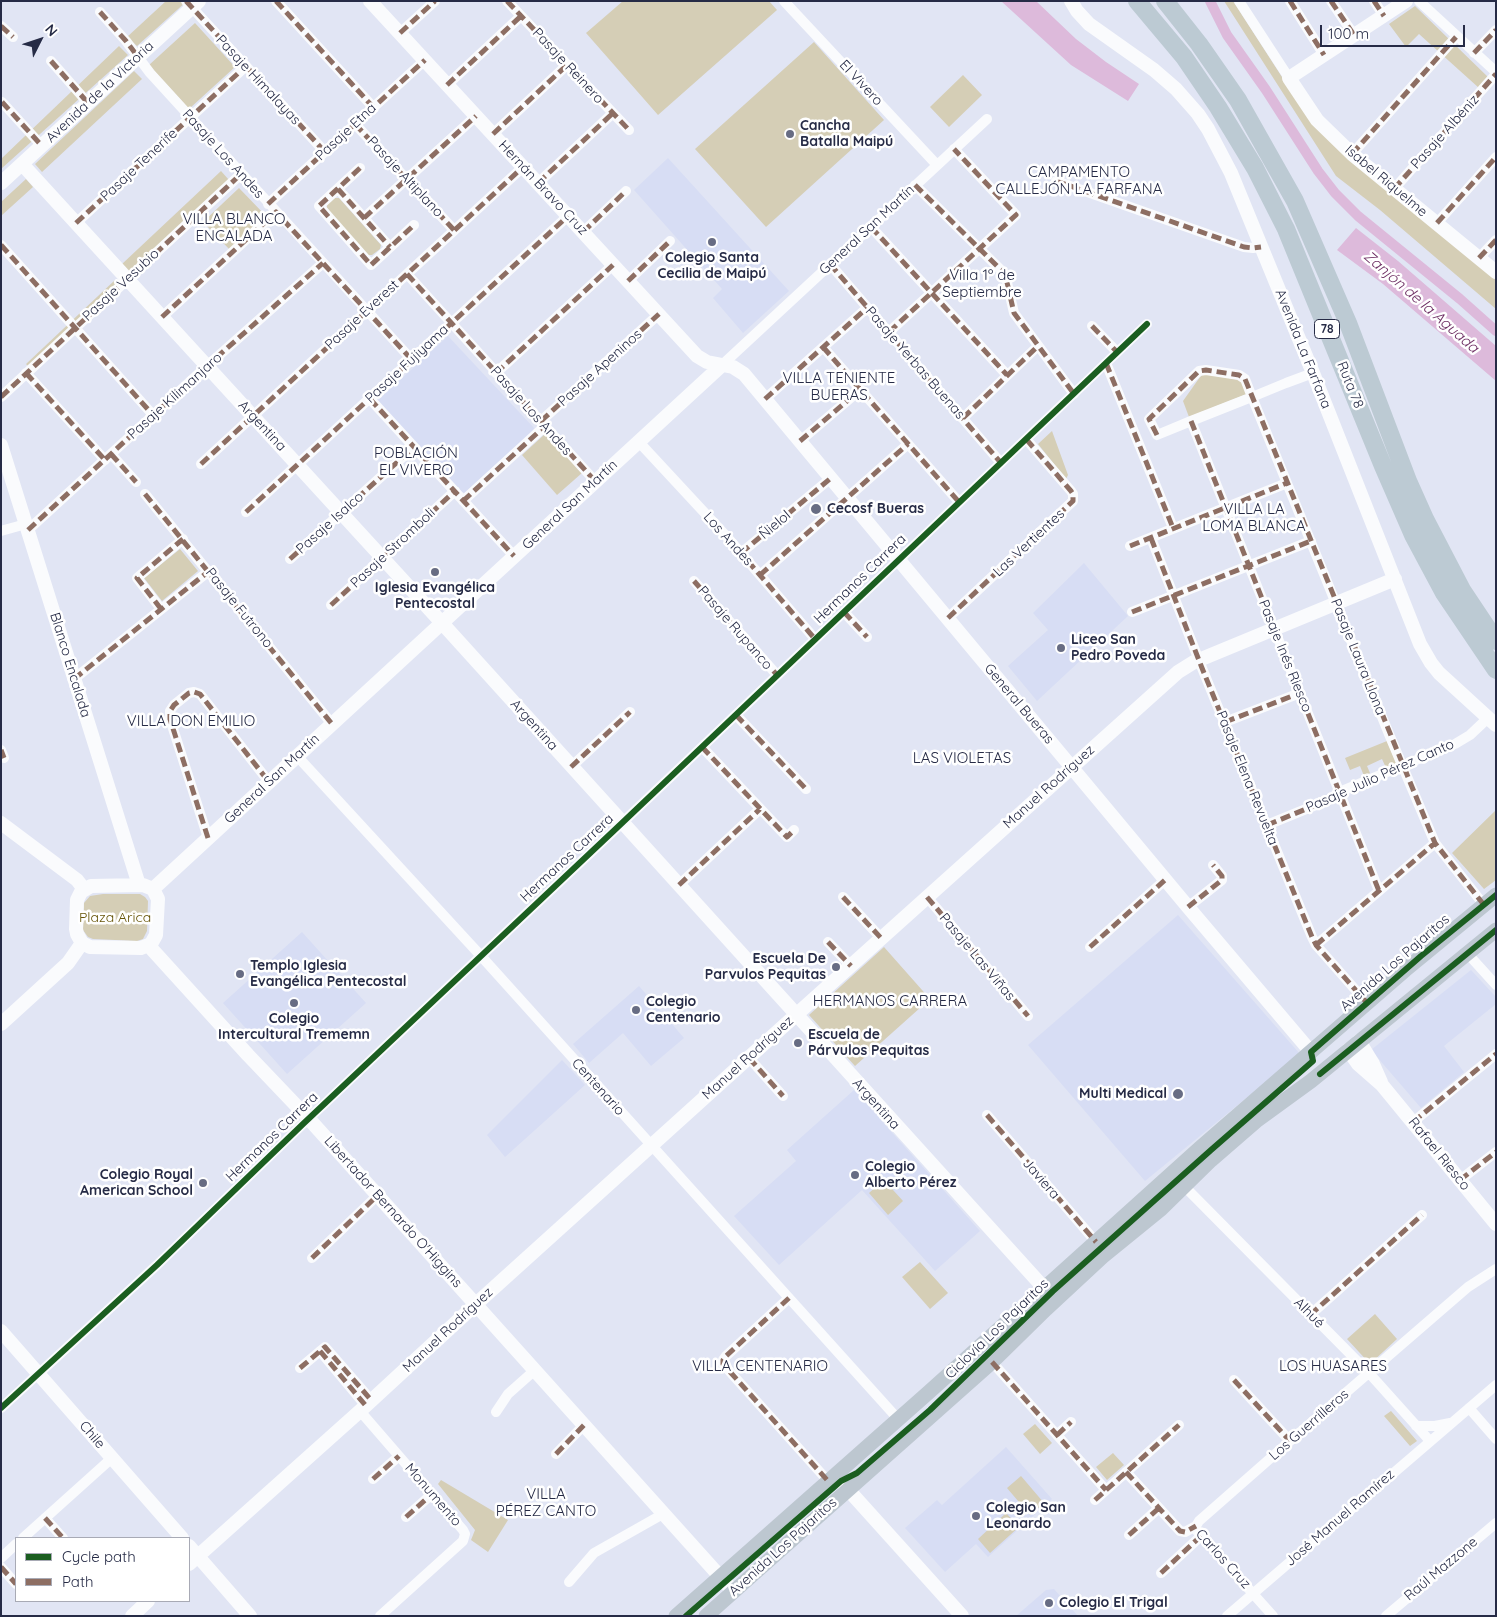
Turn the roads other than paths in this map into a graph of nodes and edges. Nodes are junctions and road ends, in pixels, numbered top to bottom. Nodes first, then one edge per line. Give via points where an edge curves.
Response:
1 (276, 1) edge
2 (370, 1) edge
3 (435, 1) edge
4 (507, 1) edge
5 (784, 1) edge
6 (1071, 1) edge
7 (1137, 1) edge
8 (1165, 1) edge
9 (1239, 1) edge
10 (1290, 1) edge
11 (1331, 1) edge
12 (1374, 1) edge
13 (1406, 1) edge
14 (1419, 1) edge
15 (192, 4) edge
16 (100, 12) dead end
17 (521, 16) junction
18 (1384, 16) junction
19 (1, 26) edge
20 (1496, 30) edge
21 (400, 33) junction
22 (1354, 35) junction
23 (1456, 37) junction
24 (13, 38) dead end
25 (1474, 53) junction
26 (1324, 55) junction
27 (138, 57) junction
28 (425, 60) junction
29 (51, 61) dead end
30 (567, 65) junction
31 (246, 66) junction
32 (1496, 73) edge
33 (1289, 78) junction
34 (447, 85) junction
35 (2, 102) edge
36 (88, 103) junction
37 (373, 107) junction
38 (613, 113) junction
39 (476, 116) junction
40 (190, 118) junction
41 (987, 120) dead end
42 (355, 124) junction
43 (629, 130) dead end
44 (492, 134) junction
45 (42, 146) junction
46 (954, 150) junction
47 (325, 152) junction
48 (1352, 154) junction
49 (1496, 157) edge
50 (22, 164) junction
51 (937, 165) junction
52 (523, 167) junction
53 (360, 168) dead end
54 (241, 174) junction
55 (406, 180) junction
56 (1056, 181) dead end
57 (1, 183) edge
58 (538, 183) junction
59 (915, 185) junction
60 (338, 189) junction
61 (1394, 189) junction
62 (626, 191) dead end
63 (268, 204) junction
64 (276, 212) junction
65 (568, 216) junction
66 (364, 218) junction
67 (76, 223) junction
68 (1437, 223) junction
69 (414, 224) dead end
70 (871, 227) junction
71 (454, 230) junction
72 (583, 232) junction
73 (1496, 240) edge
74 (670, 241) dead end
75 (1, 245) edge
76 (390, 247) junction
77 (1261, 247) junction
78 (980, 248) junction
79 (1479, 258) junction
80 (323, 263) junction
81 (830, 264) junction
82 (613, 265) junction
83 (1496, 272) edge
84 (407, 274) junction
85 (127, 279) junction
86 (628, 280) junction
87 (932, 293) junction
88 (867, 308) junction
89 (367, 311) junction
90 (659, 314) junction
91 (162, 317) junction
92 (452, 323) junction
93 (1147, 324) dead end
94 (1092, 326) dead end
95 (74, 328) junction
96 (889, 332) junction
97 (1038, 346) junction
98 (823, 347) junction
99 (1117, 352) junction
100 (412, 360) junction
101 (1106, 363) junction
102 (722, 365) junction
103 (207, 366) junction
104 (496, 372) junction
105 (26, 373) junction
106 (1313, 373) junction
107 (1007, 375) junction
108 (860, 390) junction
109 (1074, 394) junction
110 (1, 397) edge
111 (1252, 397) junction
112 (370, 398) junction
113 (765, 398) junction
114 (153, 415) junction
115 (253, 416) junction
116 (963, 418) junction
117 (1191, 421) junction
118 (543, 424) junction
119 (1026, 439) junction
120 (638, 441) junction
121 (800, 441) junction
122 (908, 444) junction
123 (1, 445) edge
124 (414, 447) junction
125 (108, 457) junction
126 (1000, 462) junction
127 (201, 464) dead end
128 (298, 465) junction
129 (831, 478) junction
130 (596, 481) junction
131 (136, 482) dead end
132 (1287, 483) junction
133 (454, 491) junction
134 (145, 494) dead end
135 (848, 498) junction
136 (463, 501) junction
137 (959, 502) junction
138 (1225, 508) junction
139 (246, 512) dead end
140 (341, 512) junction
141 (27, 527) junction
142 (1173, 528) junction
143 (1, 530) edge
144 (1151, 538) junction
145 (183, 540) junction
146 (1311, 541) junction
147 (1130, 546) dead end
148 (741, 553) junction
149 (514, 556) junction
150 (383, 558) junction
151 (290, 559) dead end
152 (898, 559) junction
153 (1248, 566) junction
154 (209, 571) junction
155 (760, 575) junction
156 (1395, 580) junction
157 (694, 581) dead end
158 (1173, 596) junction
159 (1336, 604) junction
160 (331, 605) dead end
161 (161, 609) junction
162 (844, 612) junction
163 (1132, 612) dead end
164 (948, 618) junction
165 (442, 623) junction
166 (1275, 629) junction
167 (867, 637) dead end
168 (815, 639) junction
169 (1496, 640) edge
170 (1199, 660) junction
171 (1496, 670) edge
172 (777, 675) junction
173 (74, 680) junction
174 (1300, 692) junction
175 (630, 712) dead end
176 (736, 715) junction
177 (1492, 721) edge
178 (1225, 722) junction
179 (332, 724) junction
180 (702, 747) junction
181 (297, 756) junction
182 (1402, 766) junction
183 (571, 767) junction
184 (1071, 767) junction
185 (269, 782) junction
186 (806, 789) dead end
187 (1339, 792) junction
188 (760, 809) junction
189 (1, 823) edge
190 (622, 823) junction
191 (1266, 825) junction
192 (794, 830) dead end
193 (208, 838) junction
194 (1434, 844) junction
195 (1213, 866) dead end
196 (1165, 880) junction
197 (139, 886) junction
198 (679, 886) junction
199 (84, 889) junction
200 (153, 889) junction
201 (1379, 891) junction
202 (927, 896) junction
203 (843, 897) dead end
204 (1490, 900) edge
205 (1188, 907) junction
206 (1496, 930) edge
207 (878, 936) junction
208 (828, 942) dead end
209 (82, 943) junction
210 (1316, 945) junction
211 (149, 946) junction
212 (1090, 947) dead end
213 (1467, 953) junction
214 (481, 956) junction
215 (851, 966) junction
216 (1496, 985) edge
217 (1366, 1005) junction
218 (796, 1015) junction
219 (1028, 1016) dead end
220 (1, 1024) edge
221 (1354, 1046) junction
222 (1311, 1052) junction
223 (1496, 1054) edge
224 (749, 1058) junction
225 (783, 1096) dead end
226 (987, 1116) dead end
227 (309, 1118) junction
228 (1413, 1122) junction
229 (652, 1145) junction
230 (1496, 1152) edge
231 (1460, 1180) junction
232 (1185, 1188) junction
233 (378, 1196) junction
234 (1422, 1215) dead end
235 (1496, 1224) edge
236 (1096, 1242) junction
237 (312, 1258) dead end
238 (1496, 1269) edge
239 (1044, 1288) junction
240 (1064, 1292) junction
241 (789, 1298) junction
242 (476, 1304) junction
243 (1310, 1315) junction
244 (1, 1331) edge
245 (992, 1362) junction
246 (300, 1368) dead end
247 (535, 1370) junction
248 (38, 1373) junction
249 (1369, 1373) junction
250 (1234, 1380) dead end
251 (1496, 1385) edge
252 (366, 1406) junction
253 (1, 1408) edge
254 (1469, 1408) junction
255 (496, 1412) dead end
256 (898, 1419) junction
257 (1453, 1421) junction
258 (1071, 1422) dead end
259 (584, 1425) junction
260 (1179, 1425) dead end
261 (1416, 1426) junction
262 (1057, 1435) junction
263 (1496, 1438) edge
264 (1290, 1441) junction
265 (1430, 1441) junction
266 (556, 1454) dead end
267 (399, 1456) junction
268 (112, 1458) junction
269 (1126, 1472) junction
270 (832, 1478) junction
271 (373, 1479) dead end
272 (848, 1489) junction
273 (1106, 1490) junction
274 (432, 1494) junction
275 (1095, 1500) dead end
276 (1159, 1508) junction
277 (663, 1514) junction
278 (406, 1516) dead end
279 (45, 1518) junction
280 (1496, 1523) edge
281 (1196, 1526) junction
282 (1129, 1535) dead end
283 (1201, 1536) junction
284 (24, 1537) edge
285 (62, 1537) edge
286 (181, 1537) edge
287 (15, 1545) edge
288 (192, 1556) edge
289 (1, 1558) edge
290 (1, 1567) edge
291 (1161, 1572) dead end
292 (720, 1576) junction
293 (569, 1582) dead end
294 (15, 1583) edge
295 (733, 1592) junction
296 (1253, 1593) junction
297 (147, 1602) edge
298 (132, 1616) edge
299 (250, 1616) edge
300 (380, 1616) edge
301 (676, 1616) edge
302 (706, 1616) edge
303 (962, 1616) edge
304 (1227, 1616) edge
305 (1273, 1616) edge
306 (1386, 1616) edge

1 - 37 street
2 - 21 street, Hernán Bravo Cruz
3 - 21 street
4 - 17 street, Pasaje Reinero
5 - 51 street, El Vivero
6 - 77 street, Avenida La Farfana via 1089,24 1165,79 1198,114 1224,159
7 - 171 highway, Ruta 78 / 78 via 1188,64 1255,168 1286,229 1413,535 1444,593
8 - 169 highway, Ruta 78 / 78 via 1238,100 1295,201 1348,324 1419,506 1452,572
9 - 33 street
10 - 26 street
11 - 22 street
12 - 18 street
13 - 18 street
14 - 23 street
15 - 27 street, Avenida de la Victoria
15 - 31 street, Pasaje Himalayas
16 - 27 street, Pasaje Los Andes
17 - 30 street, Pasaje Reinero
17 - 34 street
18 - 22 street
19 - 24 street
20 - 25 street
21 - 28 street, Hernán Bravo Cruz
22 - 26 street
23 - 25 street
23 - 48 street
25 - 32 street
26 - 33 street
27 - 36 street, Avenida de la Victoria
27 - 40 street, Pasaje Los Andes
28 - 34 street, Hernán Bravo Cruz
28 - 37 street, Pasaje Etna
29 - 36 street
30 - 38 street, Pasaje Reinero
30 - 44 street
31 - 40 street, Pasaje Tenerife
31 - 47 street, Pasaje Himalayas
32 - 61 street, Pasaje Albéniz
33 - 48 street, Isabel Riquelme via 1317,120
34 - 39 street, Hernán Bravo Cruz
35 - 45 street
36 - 45 street, Avenida de la Victoria
37 - 42 street, Pasaje Etna
38 - 43 street, Pasaje Reinero
38 - 58 street
39 - 44 street, Hernán Bravo Cruz
39 - 55 street
40 - 54 street, Pasaje Los Andes
40 - 67 street, Pasaje Tenerife
41 - 46 street, General San Martín
42 - 47 street, Pasaje Etna
42 - 55 street, Pasaje Altiplano
44 - 52 street, Hernán Bravo Cruz
45 - 50 street, Avenida de la Victoria
46 - 51 street, General San Martín
46 - 78 street via 1016,215
47 - 63 street, Pasaje Etna
48 - 61 street, Isabel Riquelme
49 - 68 street
50 - 57 street, Avenida de la Victoria
50 - 67 street, Argentina
51 - 59 street, General San Martín
52 - 58 street, Hernán Bravo Cruz
52 - 71 street, Pasaje Everest
53 - 60 street
54 - 63 street, Pasaje Los Andes
54 - 85 street, Pasaje Vesubio
55 - 66 street
55 - 71 street, Pasaje Altiplano
56 - 77 street via 1244,247
58 - 65 street, Hernán Bravo Cruz
59 - 70 street, General San Martín
59 - 78 street
60 - 66 street
60 - 76 street via 319,206 371,265
61 - 68 street, Isabel Riquelme
62 - 72 street
63 - 64 street, Pasaje Los Andes
64 - 80 street, Pasaje Los Andes
64 - 91 street
65 - 72 street, Hernán Bravo Cruz
65 - 92 street, Pasaje Fujiyama
66 - 76 street
67 - 85 street, Argentina
68 - 79 street, Isabel Riquelme
69 - 76 street
70 - 81 street, General San Martín
70 - 87 street
71 - 84 street, Pasaje Everest
72 - 82 street, Hernán Bravo Cruz
73 - 79 street
74 - 86 street
75 - 95 street
77 - 106 street, Avenida La Farfana
78 - 87 street
78 - 97 street via 1004,274 1014,314
79 - 83 street, Isabel Riquelme
80 - 89 street, Pasaje Los Andes
80 - 103 street, Pasaje Kilimanjaro
81 - 88 street, Pasaje Yerbas Buenas
81 - 102 street, General San Martín
82 - 86 street, Hernán Bravo Cruz
82 - 104 street
84 - 89 street, Pasaje Everest
84 - 92 street, Pasaje Los Andes
85 - 91 street, Argentina
85 - 95 street, Pasaje Vesubio
86 - 90 street, Hernán Bravo Cruz
87 - 96 street
87 - 107 street
88 - 96 street, Pasaje Yerbas Buenas
88 - 98 street
89 - 100 street, Pasaje Los Andes
89 - 115 street, Pasaje Everest
90 - 102 street, Hernán Bravo Cruz via 700,358
90 - 118 street, Pasaje Apeninos
91 - 103 street, Argentina
92 - 100 street, Pasaje Fujiyama
92 - 104 street, Pasaje Los Andes
93 - 99 street, Hermanos Carrera
94 - 99 street
95 - 105 street, Pasaje Vesubio
95 - 114 street
96 - 116 street, Pasaje Yerbas Buenas
97 - 107 street
97 - 109 street
98 - 108 street
98 - 113 street
99 - 101 street, Hermanos Carrera
100 - 112 street, Pasaje Fujiyama
101 - 109 street, Hermanos Carrera
101 - 142 street
102 - 113 street, General Bueras via 741,371
102 - 120 street, General San Martín
103 - 114 street, Pasaje Kilimanjaro
103 - 115 street, Argentina
104 - 118 street, Pasaje Los Andes
105 - 110 street, Pasaje Vesubio
105 - 125 street
106 - 111 street
106 - 156 street, Avenida La Farfana
107 - 116 street
108 - 121 street
108 - 122 street
109 - 119 street, Hermanos Carrera
111 - 117 street
111 - 117 street, Pasaje Laura Llona via 1241,375 1199,371 1149,419 1157,435
111 - 132 street, Pasaje Laura Llona
112 - 124 street
112 - 128 street, Pasaje Fujiyama
113 - 121 street, General Bueras
114 - 125 street, Pasaje Kilimanjaro
115 - 127 street, Pasaje Everest
115 - 128 street, Argentina
116 - 126 street, Pasaje Yerbas Buenas
117 - 138 street, Pasaje Inés Riesco
118 - 130 street, Pasaje Los Andes
118 - 136 street, Pasaje Apeninos
119 - 126 street, Hermanos Carrera
119 - 164 street, Las Vertientes via 1071,491 1073,501
120 - 130 street, General San Martín
120 - 148 street, Los Andes
121 - 129 street, General Bueras
122 - 135 street
122 - 137 street
123 - 141 street, Blanco Encalada
124 - 133 street
124 - 140 street, Pasaje Isalco
125 - 131 street
125 - 141 street, Pasaje Kilimanjaro
126 - 137 street, Hermanos Carrera
128 - 139 street, Pasaje Fujiyama
128 - 140 street, Argentina
129 - 135 street, General Bueras
129 - 148 street, Ñielol
130 - 149 street, General San Martín
132 - 138 street
132 - 146 street, Pasaje Laura Llona
133 - 136 street
133 - 150 street, Pasaje Stromboli
134 - 145 street, Pasaje Futrono
135 - 152 street, General Bueras
135 - 155 street
136 - 149 street
137 - 152 street, Hermanos Carrera
138 - 142 street
138 - 153 street, Pasaje Inés Riesco
140 - 150 street, Argentina
140 - 151 street, Pasaje Isalco
141 - 143 street, Pasaje Kilimanjaro
141 - 173 street, Blanco Encalada
142 - 144 street
144 - 147 street
144 - 158 street, Pasaje Elena Revuelta
145 - 154 street, Pasaje Futrono
145 - 161 street via 137,578
146 - 153 street
146 - 159 street, Pasaje Laura Llona
148 - 155 street, Los Andes
149 - 165 street, General San Martín
150 - 160 street, Pasaje Stromboli
150 - 165 street, Argentina
152 - 162 street, Hermanos Carrera
152 - 164 street, General Bueras
153 - 158 street
153 - 166 street, Pasaje Inés Riesco
154 - 161 street
154 - 179 street, Pasaje Futrono
155 - 168 street, Los Andes
156 - 159 street, Manuel Rodríguez
156 - 177 street, Avenida La Farfana via 1420,644 1431,663
157 - 172 street, Pasaje Rupanco
158 - 163 street
158 - 170 street, Pasaje Elena Revuelta
159 - 166 street, Manuel Rodríguez
159 - 182 street, Pasaje Laura Llona
161 - 173 street
162 - 167 street
162 - 168 street, Hermanos Carrera
164 - 184 street, General Bueras
165 - 179 street, General San Martín
165 - 183 street, Argentina
166 - 170 street, Manuel Rodríguez
166 - 174 street, Pasaje Inés Riesco
168 - 172 street, Hermanos Carrera
170 - 178 street, Pasaje Elena Revuelta
170 - 184 street, Manuel Rodríguez via 1178,672
172 - 176 street, Hermanos Carrera
173 - 197 street, Blanco Encalada
174 - 178 street
174 - 187 street, Pasaje Inés Riesco
175 - 183 street
176 - 180 street, Hermanos Carrera
176 - 186 street
177 - 182 street, Pasaje Julio Pérez Canto via 1464,739
178 - 191 street, Pasaje Elena Revuelta
179 - 181 street, General San Martín
180 - 188 street
180 - 190 street, Hermanos Carrera
181 - 185 street, General San Martín
181 - 214 street, Centenario
182 - 187 street, Pasaje Julio Pérez Canto
182 - 194 street, Pasaje Laura Llona
183 - 190 street, Argentina
184 - 196 street, General Bueras
184 - 202 street, Manuel Rodríguez
185 - 193 street, General San Martín
185 - 193 street via 202,696 197,692 189,693 174,705 169,714
187 - 191 street, Pasaje Julio Pérez Canto via 1333,798
187 - 201 street, Pasaje Inés Riesco
188 - 192 street via 786,837
188 - 198 street
189 - 199 street via 77,880
190 - 198 street, Argentina
190 - 214 street, Hermanos Carrera
191 - 210 street, Pasaje Elena Revuelta
193 - 200 street, General San Martín
194 - 201 street
194 - 204 street, Pasaje Laura Llona
195 - 205 street via 1222,880
196 - 205 street, General Bueras
196 - 212 street
197 - 199 street
197 - 200 street
198 - 218 street, Argentina
199 - 209 street via 77,900 77,934
200 - 211 street via 158,899 156,935
201 - 210 street
202 - 207 street, Manuel Rodríguez
202 - 219 street, Pasaje Las Viñas
203 - 207 street
204 - 217 main road, Avenida Los Pajaritos
205 - 222 street, General Bueras
206 - 213 main road, Avenida Los Pajaritos
207 - 215 street, Manuel Rodríguez
208 - 215 street
209 - 211 street via 95,948
209 - 220 street via 68,963
210 - 217 street, Pasaje Elena Revuelta
211 - 227 street, Libertador Bernardo O'Higgins
213 - 216 street
213 - 221 main road, Avenida Los Pajaritos
214 - 227 street, Hermanos Carrera
214 - 229 street, Centenario
215 - 218 street, Manuel Rodríguez
217 - 221 main road via 1352,1027
217 - 222 main road, Avenida Los Pajaritos
218 - 224 street, Manuel Rodríguez
218 - 239 street, Argentina
221 - 228 street, Rafael Riesco via 1358,1064 1382,1085
221 - 232 main road, Avenida Los Pajaritos via 1256,1121 1211,1160
222 - 236 main road, Avenida Los Pajaritos
223 - 228 street
224 - 225 street
224 - 229 street, Manuel Rodríguez
226 - 236 street, Javiera
227 - 233 street, Libertador Bernardo O'Higgins
227 - 248 street, Hermanos Carrera via 157,1265
228 - 231 street, Rafael Riesco
229 - 241 street, Centenario
229 - 242 street, Manuel Rodríguez
230 - 231 street
231 - 235 street, Rafael Riesco
232 - 240 main road, Avenida Los Pajaritos
232 - 243 street, Alhué
233 - 237 street
233 - 242 street, Libertador Bernardo O'Higgins
234 - 243 street
236 - 239 main road, Avenida Los Pajaritos
238 - 249 street, Los Guerrilleros via 1468,1287
239 - 240 main road
239 - 256 main road, Avenida Los Pajaritos
240 - 245 main road, Avenida Los Pajaritos
241 - 256 street, Centenario
241 - 270 street via 726,1356 723,1364
242 - 247 street, Libertador Bernardo O'Higgins
242 - 252 street, Manuel Rodríguez
243 - 249 street, Alhué
244 - 248 street, Chile
245 - 262 street
245 - 272 main road, Avenida Los Pajaritos
246 - 252 street, Monumento via 322,1349
247 - 255 street via 508,1394
247 - 259 street, Libertador Bernardo O'Higgins
248 - 253 street, Hermanos Carrera
248 - 268 street, Chile
249 - 261 street, Alhué
249 - 264 street, Los Guerrilleros
250 - 264 street
251 - 254 street, José Manuel Ramírez
252 - 267 street, Monumento
252 - 288 street, Manuel Rodríguez
254 - 257 street, José Manuel Ramírez
254 - 263 street
256 - 270 main road, Avenida Los Pajaritos
257 - 261 street, José Manuel Ramírez via 1435,1426
257 - 265 street, José Manuel Ramírez
258 - 262 street
259 - 266 street
259 - 277 street, Libertador Bernardo O'Higgins
260 - 269 street
261 - 265 street, Alhué
262 - 273 street
264 - 281 street, Los Guerrilleros
265 - 296 street, José Manuel Ramírez
267 - 271 street
267 - 274 street, Monumento
268 - 279 street
268 - 286 street, Chile
269 - 273 street
269 - 276 street, Carlos Cruz
270 - 272 street
270 - 292 main road, Avenida Los Pajaritos
272 - 295 main road, Avenida Los Pajaritos
272 - 303 street
273 - 275 street
274 - 278 street
274 - 300 street, Monumento via 463,1530 464,1539
276 - 281 street, Carlos Cruz via 1180,1531
276 - 282 street
277 - 292 street, Libertador Bernardo O'Higgins
277 - 293 street via 594,1553
279 - 284 street
279 - 285 street
280 - 306 street, Raúl Mazzone
281 - 283 street, Carlos Cruz
283 - 291 street
283 - 296 street, Carlos Cruz
287 - 289 street
288 - 299 street
290 - 294 street
292 - 295 street, Libertador Bernardo O'Higgins
292 - 301 main road, Avenida Los Pajaritos
295 - 302 main road, Avenida Los Pajaritos
296 - 304 street, José Manuel Ramírez
296 - 305 street, Carlos Cruz
297 - 298 street

